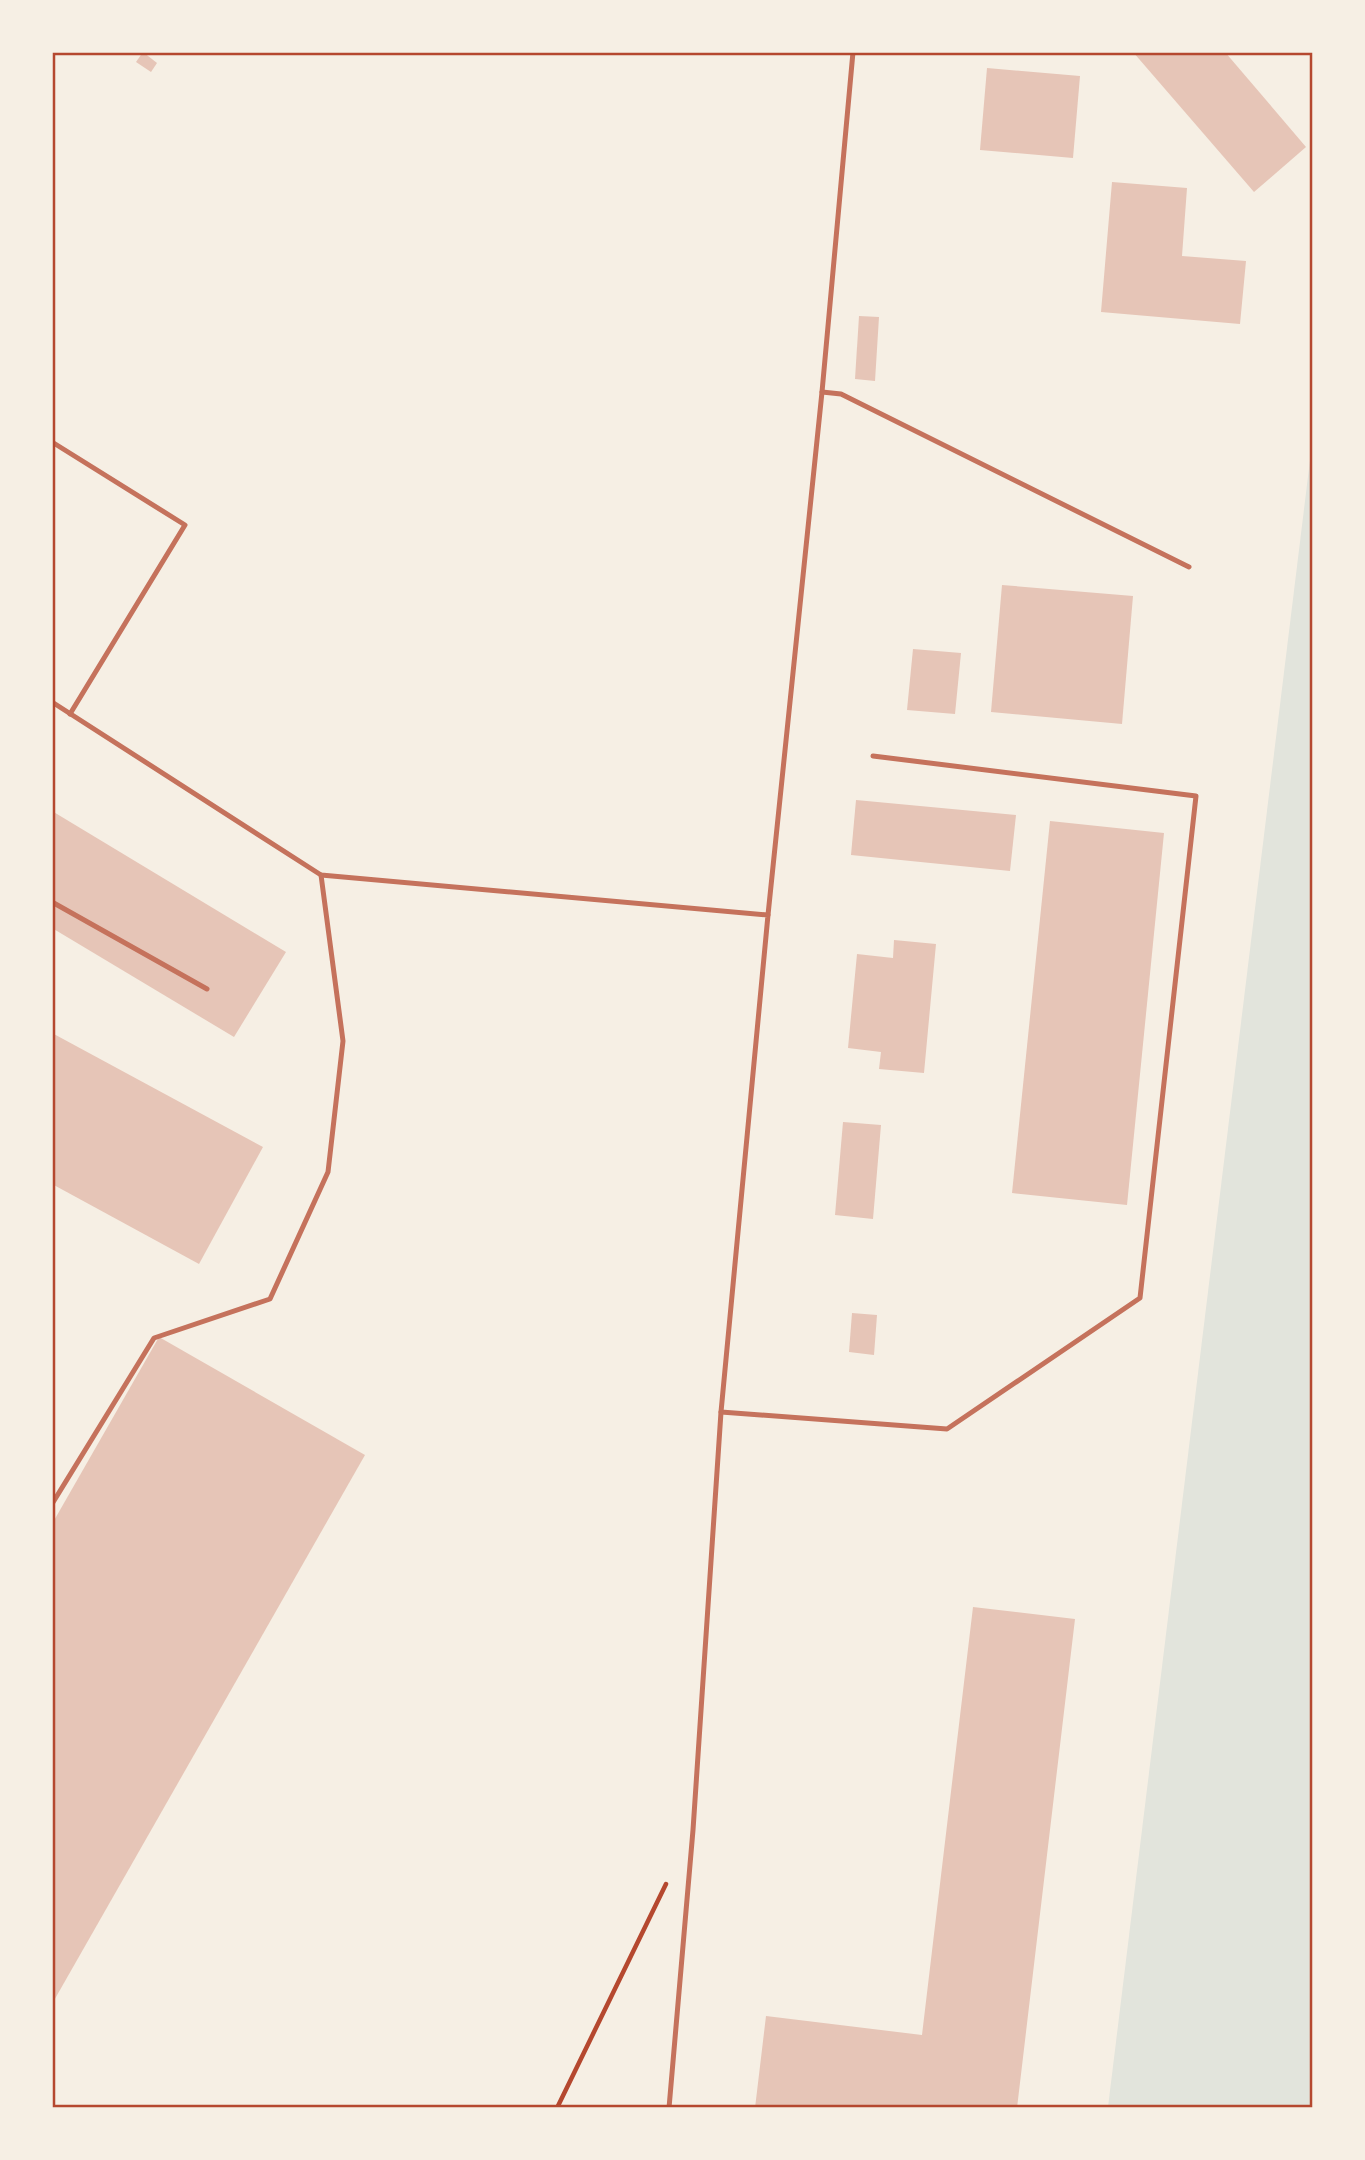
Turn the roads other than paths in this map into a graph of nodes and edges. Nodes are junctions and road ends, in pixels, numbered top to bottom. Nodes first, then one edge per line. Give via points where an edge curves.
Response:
1 (853, 52) edge
2 (822, 392) junction
3 (52, 442) edge
4 (1189, 567) dead end
5 (52, 702) edge
6 (70, 714) junction
7 (873, 756) dead end
8 (321, 875) junction
9 (52, 902) edge
10 (768, 915) junction
11 (207, 989) dead end
12 (721, 1412) junction
13 (52, 1504) edge
14 (668, 2108) edge

1 - 2 lane
2 - 4 lane via 841,394
2 - 10 lane
3 - 6 lane via 186,525
5 - 6 lane
6 - 8 lane
7 - 12 lane via 1196,796 1140,1298 947,1429
8 - 10 lane
8 - 13 lane via 343,1041 328,1172 270,1299 154,1338
9 - 11 lane
10 - 12 lane
12 - 14 lane via 693,1830

